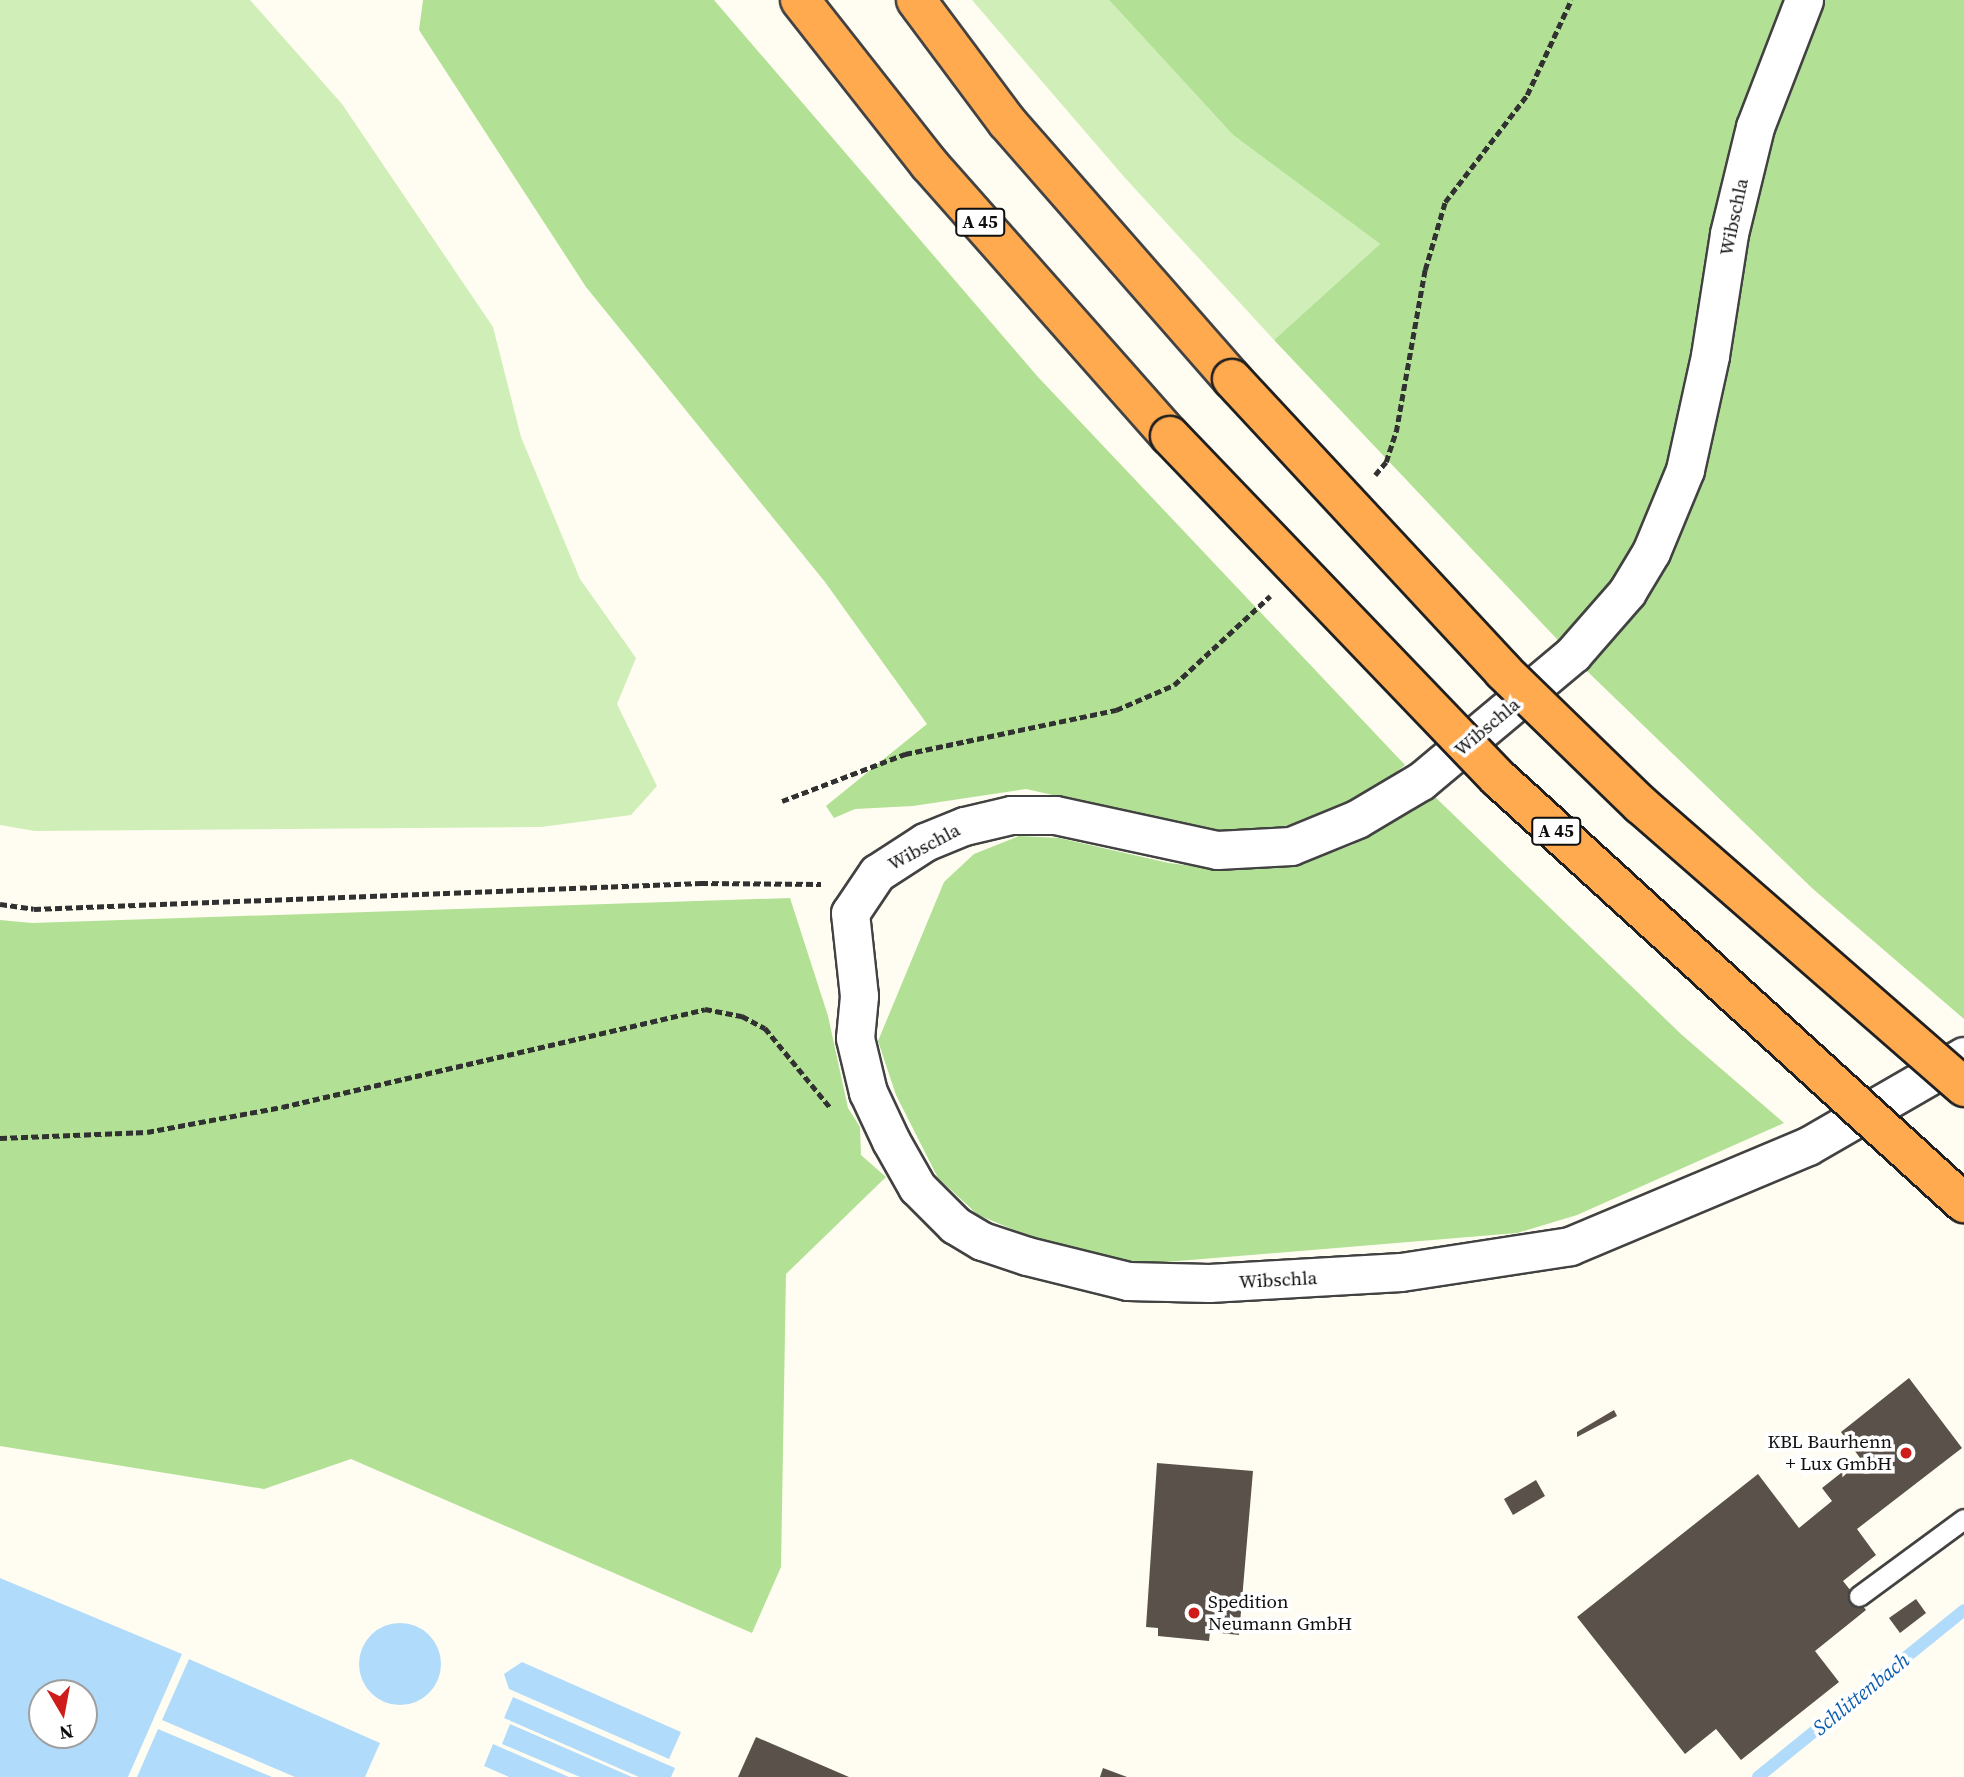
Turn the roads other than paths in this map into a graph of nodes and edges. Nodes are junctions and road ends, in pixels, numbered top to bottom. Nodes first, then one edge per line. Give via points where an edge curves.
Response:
1 (800, 0) edge
2 (916, 0) edge
3 (1804, 0) edge
4 (1964, 1056) edge
5 (1964, 1087) edge
6 (1964, 1203) edge
7 (1964, 1519) edge
8 (1859, 1596) dead end

1 - 6 highway, A 45, bridge via 929,164 1170,436 1498,778
2 - 5 highway, bridge via 1007,122 1400,563 1582,748
3 - 4 street, Wibschla via 1755,127 1729,234 1710,356 1685,470 1651,552 1627,592 1573,654 1421,781 1357,819 1291,846 1217,850 1055,815 1011,814 964,826 890,862 849,913 859,996 855,1038 868,1092 891,1141 917,1186 955,1225 982,1241 1027,1256 1128,1281 1320,1278 1508,1258 1570,1246 1808,1146
7 - 8 lane

